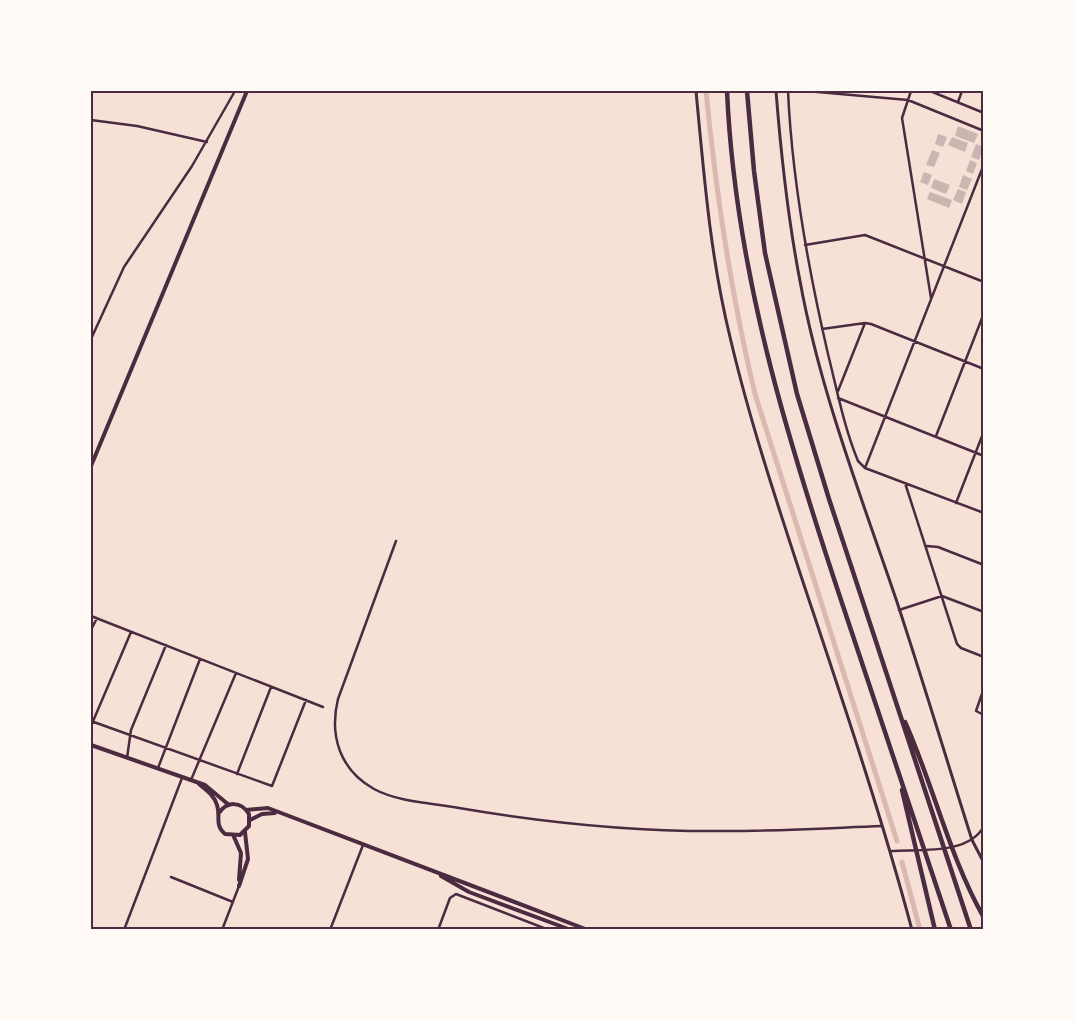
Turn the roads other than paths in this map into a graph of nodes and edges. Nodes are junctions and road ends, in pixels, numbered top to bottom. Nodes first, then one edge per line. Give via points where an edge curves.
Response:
1 (234, 91) edge
2 (247, 91) edge
3 (696, 91) edge
4 (727, 91) edge
5 (747, 91) edge
6 (776, 91) edge
7 (788, 91) edge
8 (806, 91) edge
9 (911, 91) edge
10 (930, 91) edge
11 (962, 91) edge
12 (908, 100) junction
13 (958, 102) junction
14 (984, 113) edge
15 (91, 120) edge
16 (984, 131) edge
17 (207, 142) junction
18 (984, 164) edge
19 (805, 245) junction
20 (924, 258) junction
21 (944, 266) junction
22 (984, 282) edge
23 (931, 300) junction
24 (984, 313) edge
25 (865, 323) junction
26 (822, 329) junction
27 (91, 339) edge
28 (915, 342) junction
29 (965, 362) junction
30 (984, 369) edge
31 (837, 392) junction
32 (838, 398) junction
33 (886, 417) junction
34 (984, 431) edge
35 (936, 436) junction
36 (975, 453) junction
37 (984, 456) edge
38 (91, 466) edge
39 (865, 468) junction
40 (905, 483) junction
41 (956, 502) junction
42 (984, 513) edge
43 (396, 540) dead end
44 (927, 546) junction
45 (984, 565) edge
46 (942, 596) junction
47 (899, 610) junction
48 (984, 612) edge
49 (91, 616) edge
50 (96, 618) junction
51 (91, 630) edge
52 (131, 632) junction
53 (166, 645) junction
54 (984, 657) edge
55 (200, 659) junction
56 (236, 673) junction
57 (272, 687) junction
58 (984, 688) edge
59 (894, 698) junction
60 (306, 700) junction
61 (322, 707) dead end
62 (984, 715) edge
63 (92, 721) edge
64 (91, 726) edge
65 (130, 736) junction
66 (91, 745) edge
67 (165, 748) junction
68 (127, 758) junction
69 (199, 761) junction
70 (157, 769) junction
71 (237, 774) junction
72 (899, 774) junction
73 (182, 778) junction
74 (190, 781) junction
75 (199, 784) junction
76 (229, 804) junction
77 (246, 810) junction
78 (219, 813) junction
79 (284, 816) junction
80 (250, 820) junction
81 (883, 826) junction
82 (984, 826) edge
83 (245, 832) junction
84 (234, 836) junction
85 (972, 840) junction
86 (363, 845) junction
87 (891, 850) junction
88 (984, 863) edge
89 (433, 871) junction
90 (171, 877) dead end
91 (239, 886) junction
92 (233, 902) junction
93 (551, 916) junction
94 (984, 918) edge
95 (549, 922) junction
96 (547, 929) edge
97 (124, 930) edge
98 (222, 930) edge
99 (330, 930) edge
100 (438, 930) edge
101 (571, 930) edge
102 (588, 930) edge
103 (912, 930) edge
104 (935, 930) edge
105 (951, 930) edge
106 (971, 930) edge

1 - 17 street
2 - 38 main road
3 - 81 street via 706,210 734,354 766,470
4 - 72 highway via 741,226 768,360 803,483
5 - 59 highway via 761,226 786,350 812,447
6 - 47 street via 794,247 808,319 844,451
7 - 19 street
8 - 12 street
9 - 12 street
10 - 13 street
11 - 13 street
12 - 16 street
12 - 20 street via 902,118
13 - 14 street
15 - 17 street
17 - 27 street via 124,267
18 - 21 street
19 - 20 street via 865,235
19 - 26 street
20 - 21 street
20 - 23 street
21 - 22 street
21 - 23 street
23 - 28 street
24 - 29 street
25 - 26 street
25 - 28 street
25 - 31 street
26 - 31 street
28 - 29 street
28 - 33 street
29 - 30 street
29 - 35 street
31 - 32 street
32 - 33 street
32 - 39 street via 856,456
33 - 35 street
33 - 39 street
34 - 36 street
35 - 36 street
36 - 37 street
36 - 41 street
39 - 40 street
40 - 41 street
40 - 44 street
41 - 42 street
43 - 81 street via 338,699 334,719 335,737 343,760 357,777 375,790 508,816 620,827 725,831
44 - 45 street via 938,547
44 - 46 street
46 - 47 street
46 - 48 street
46 - 54 street via 957,644
47 - 85 street
49 - 50 street
50 - 51 street
50 - 52 street
52 - 53 street
52 - 63 street
53 - 55 street
53 - 65 street
55 - 56 street
55 - 67 street
56 - 57 street
56 - 69 street
57 - 60 street
57 - 71 street
58 - 62 street via 976,711
59 - 94 highway via 916,747 957,861
59 - 106 highway
60 - 61 street
60 - 71 street via 272,786
63 - 64 street
63 - 65 street
65 - 67 street
65 - 68 street
66 - 68 main road
67 - 69 street
67 - 70 street
68 - 70 main road
69 - 71 street
69 - 74 street
70 - 73 main road
72 - 104 highway
72 - 105 highway
73 - 74 main road
73 - 97 street
74 - 75 main road
75 - 76 main road via 211,788
75 - 78 main road via 212,796
76 - 77 main road via 237,804
76 - 78 main road
77 - 79 main road via 264,808
77 - 80 main road
78 - 84 main road via 218,827 225,834
79 - 80 main road via 262,814
79 - 86 main road
80 - 83 main road
81 - 87 street
82 - 85 street
83 - 84 main road
83 - 91 main road via 248,859
84 - 91 main road via 241,853
85 - 87 street via 959,846
85 - 88 street
86 - 89 main road
86 - 99 street
87 - 103 street
89 - 93 main road
89 - 95 main road via 468,892
90 - 92 street
91 - 92 street
92 - 98 street
93 - 95 street
93 - 102 main road
95 - 96 street
95 - 101 main road
96 - 100 street via 456,894 452,895

